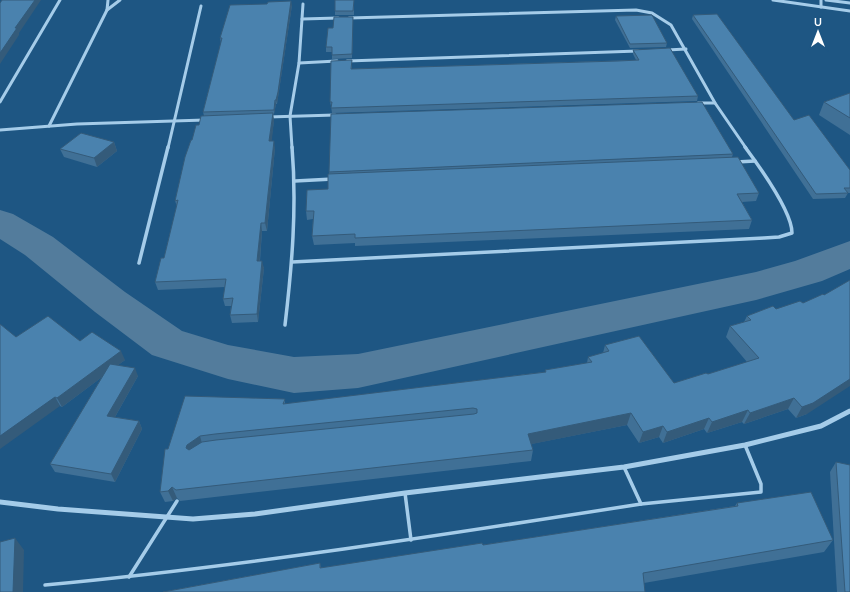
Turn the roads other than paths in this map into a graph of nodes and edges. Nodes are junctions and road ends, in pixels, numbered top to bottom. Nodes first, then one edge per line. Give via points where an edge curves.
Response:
1 (60, 0) edge
2 (108, 0) edge
3 (120, 0) edge
4 (774, 0) edge
5 (821, 0) edge
6 (826, 0) edge
7 (850, 3) edge
8 (303, 4) dead end
9 (201, 6) dead end
10 (821, 7) junction
11 (107, 10) junction
12 (850, 11) edge
13 (302, 19) junction
14 (686, 49) junction
15 (662, 50) edge
16 (646, 51) edge
17 (338, 61) edge
18 (346, 61) edge
19 (299, 63) junction
20 (0, 102) edge
21 (692, 103) edge
22 (715, 103) junction
23 (337, 115) edge
24 (290, 116) junction
25 (267, 117) edge
26 (213, 119) edge
27 (175, 121) junction
28 (49, 126) junction
29 (0, 130) edge
30 (755, 161) junction
31 (731, 162) edge
32 (335, 179) edge
33 (295, 181) junction
34 (292, 262) junction
35 (139, 263) dead end
36 (285, 325) dead end
37 (850, 411) edge
38 (745, 446) junction
39 (624, 467) junction
40 (405, 493) junction
41 (177, 501) edge
42 (0, 502) edge
43 (641, 504) junction
44 (168, 518) junction
45 (411, 540) junction
46 (129, 578) junction
47 (45, 585) dead end

1 - 20 street
2 - 11 street
3 - 11 street
4 - 10 street
5 - 10 street
6 - 7 street
8 - 13 street
9 - 27 street
10 - 12 street
11 - 28 street
13 - 14 street via 636,10 652,13 668,22
13 - 19 street
14 - 15 street
14 - 22 street
16 - 18 street
17 - 19 street
19 - 24 street
21 - 22 street
22 - 30 street
23 - 24 street
24 - 25 street
24 - 33 street
26 - 27 street
27 - 28 street
27 - 35 street
28 - 29 street
30 - 31 street
30 - 34 street via 790,219 792,233 764,238
32 - 33 street
33 - 34 street
34 - 36 street
37 - 38 street via 821,426
38 - 39 street
38 - 43 lane via 761,484 761,492
39 - 40 street
39 - 43 lane
40 - 44 street via 255,514 193,519
40 - 45 lane
41 - 44 lane
42 - 44 street
43 - 45 lane
44 - 46 lane
45 - 46 lane
46 - 47 lane

